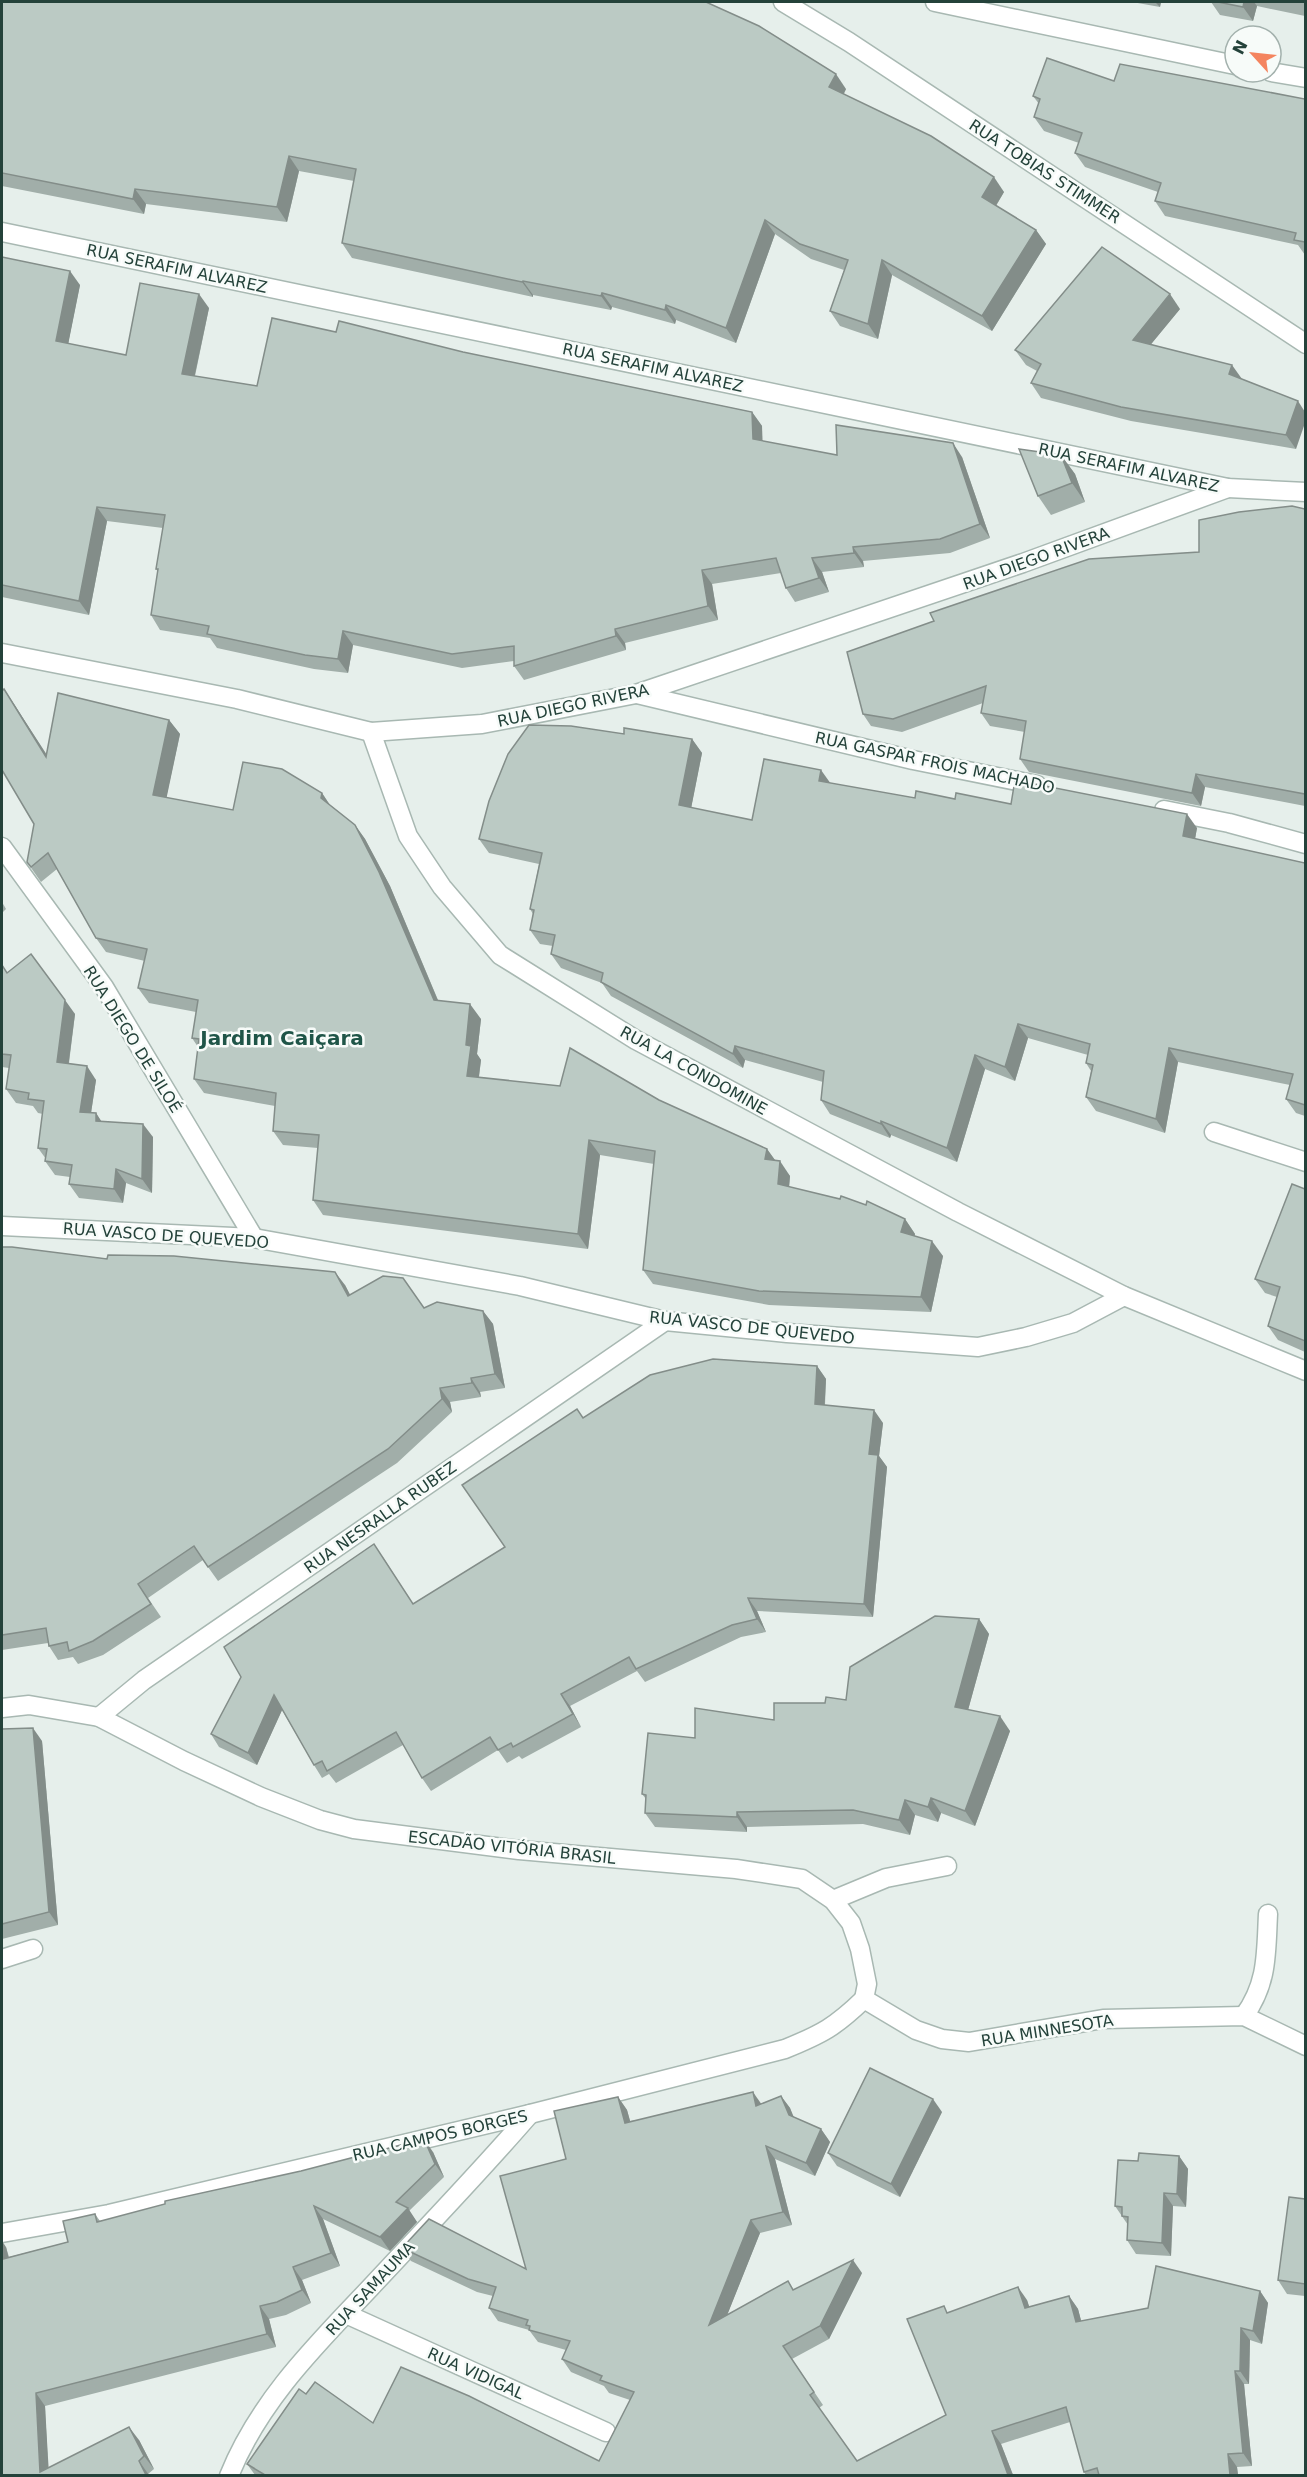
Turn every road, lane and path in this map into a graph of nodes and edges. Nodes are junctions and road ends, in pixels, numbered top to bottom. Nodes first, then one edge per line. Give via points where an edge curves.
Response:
1 (783, 2) edge
2 (935, 2) edge
3 (1223, 62) edge
4 (1283, 74) edge
5 (1305, 78) edge
6 (2, 232) edge
7 (1305, 344) edge
8 (1228, 488) junction
9 (1305, 492) edge
10 (2, 653) edge
11 (636, 694) junction
12 (371, 732) junction
13 (1053, 788) edge
14 (1147, 807) edge
15 (1305, 844) edge
16 (2, 847) edge
17 (1214, 1132) dead end
18 (1305, 1162) edge
19 (2, 1226) edge
20 (254, 1238) junction
21 (1124, 1296) junction
22 (664, 1321) junction
23 (1305, 1371) edge
24 (2, 1708) edge
25 (99, 1717) junction
26 (947, 1866) dead end
27 (833, 1900) junction
28 (1268, 1914) dead end
29 (33, 1949) dead end
30 (2, 1959) edge
31 (864, 1999) junction
32 (1244, 2016) junction
33 (1305, 2046) edge
34 (530, 2114) junction
35 (2, 2233) edge
36 (346, 2314) junction
37 (606, 2432) dead end
38 (229, 2475) edge

1 - 7 street, RUA TOBIAS STIMMER
2 - 3 street
4 - 5 street
6 - 8 street, RUA SERAFIM ALVAREZ
8 - 9 street, RUA SERAFIM ALVAREZ
8 - 11 street, RUA DIEGO RIVERA via 1023,563
10 - 12 street, RUA DIEGO RIVERA via 237,699
11 - 12 street, RUA DIEGO RIVERA via 482,724
11 - 13 street, RUA GASPAR FROIS MACHADO via 913,760
12 - 21 street, RUA LA CONDOMINE via 408,836 442,887 500,955 636,1040
14 - 15 street via 1229,823
16 - 20 street, RUA DIEGO DE SILOÉ via 104,987
17 - 18 street
19 - 20 street, RUA VASCO DE QUEVEDO
20 - 22 street, RUA VASCO DE QUEVEDO via 520,1287
21 - 22 street, RUA VASCO DE QUEVEDO via 1073,1323 978,1347
21 - 23 street
22 - 25 street, RUA NESRALLA RUBEZ via 144,1680
24 - 25 street, ESCADÃO VITÓRIA BRASIL via 29,1705
25 - 27 street, ESCADÃO VITÓRIA BRASIL via 261,1797 354,1829 519,1850 736,1869 802,1879
26 - 27 street via 886,1878
27 - 31 street, ESCADÃO VITÓRIA BRASIL via 851,1923 860,1949 867,1984
28 - 32 street via 1265,1971 1257,1999
29 - 30 street
31 - 32 street, RUA MINNESOTA via 916,2031 969,2042 1103,2019
31 - 34 street, RUA CAMPOS BORGES via 824,2033 785,2049
32 - 33 street, RUA MINNESOTA
34 - 35 street, RUA CAMPOS BORGES via 109,2214
34 - 36 street, RUA SAMAUMA
36 - 37 street, RUA VIDIGAL
36 - 38 street, RUA SAMAUMA via 294,2369 242,2444

